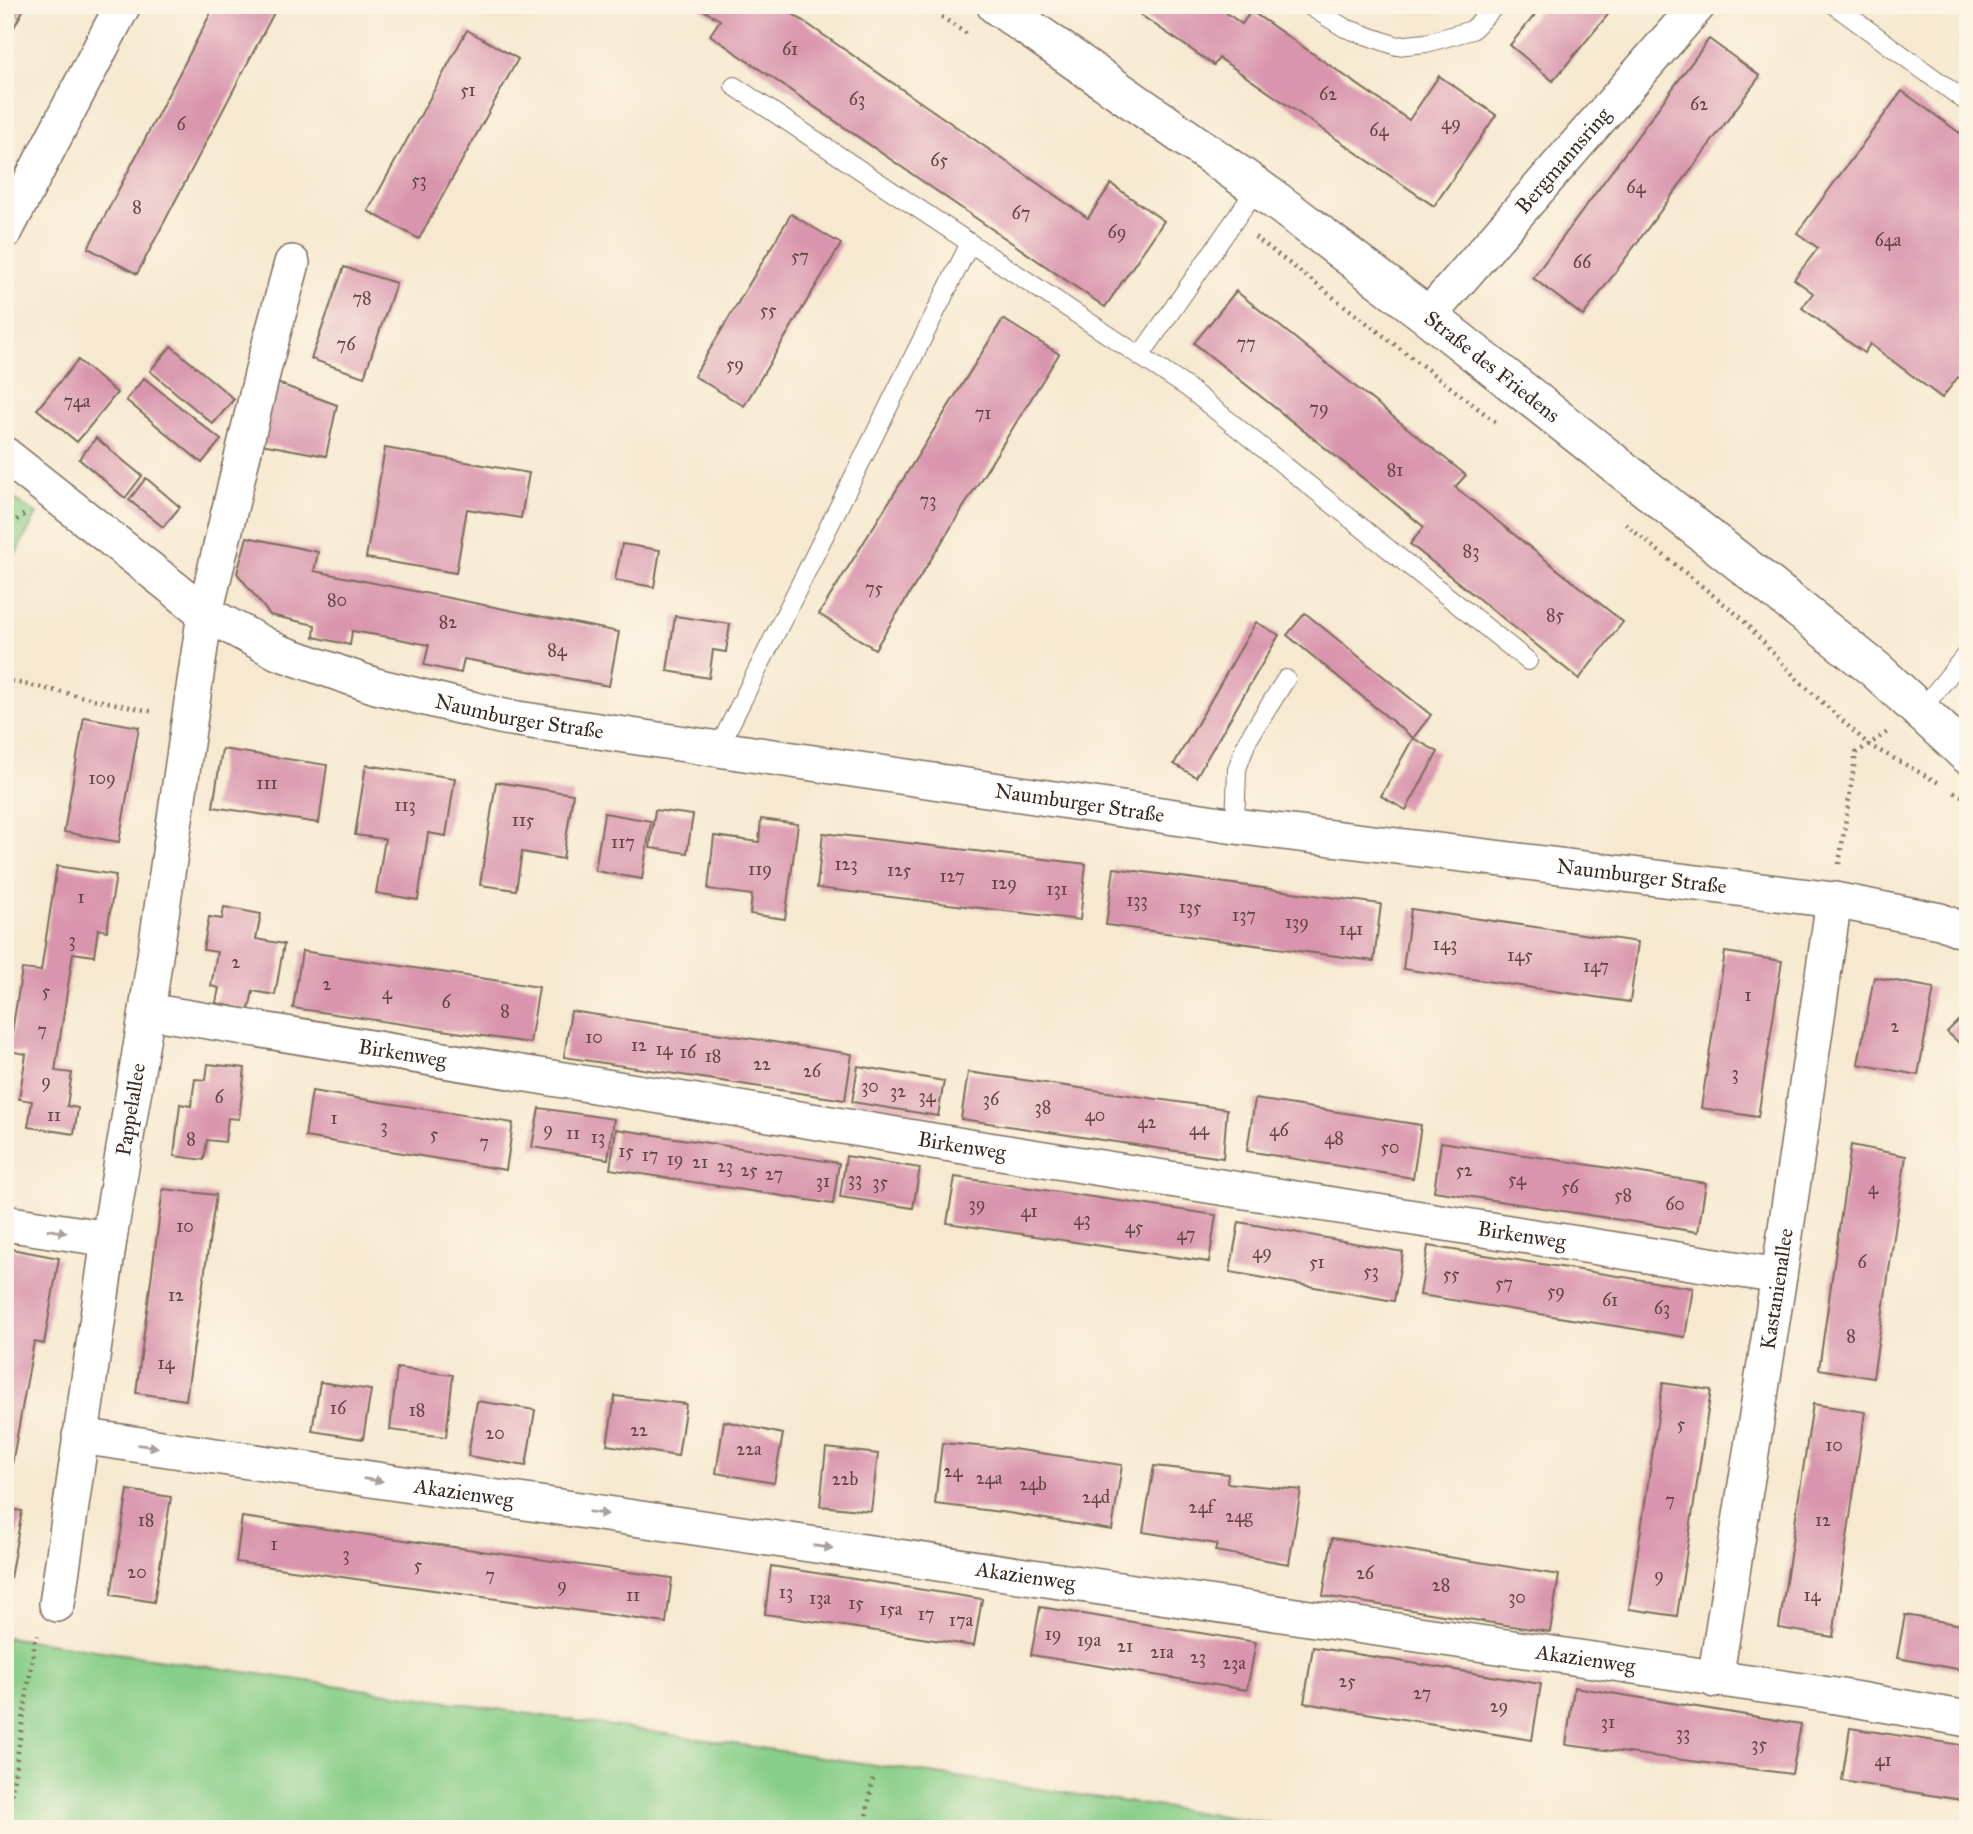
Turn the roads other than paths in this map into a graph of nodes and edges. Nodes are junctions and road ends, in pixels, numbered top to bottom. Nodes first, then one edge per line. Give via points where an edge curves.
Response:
1 (123, 5) edge
2 (996, 5) edge
3 (1308, 5) edge
4 (1496, 5) edge
5 (1698, 5) edge
6 (1834, 5) edge
7 (734, 86) dead end
8 (1968, 103) edge
9 (1257, 188) junction
10 (5, 231) edge
11 (970, 243) junction
12 (292, 263) dead end
13 (1428, 316) junction
14 (1140, 356) junction
15 (5, 455) edge
16 (205, 613) junction
17 (1968, 652) edge
18 (1528, 661) dead end
19 (1286, 679) dead end
20 (1920, 711) junction
21 (718, 749) junction
22 (1968, 755) edge
23 (1235, 826) junction
24 (1834, 900) junction
25 (1968, 932) edge
26 (147, 1012) junction
27 (5, 1223) edge
28 (109, 1239) junction
29 (1779, 1276) junction
30 (80, 1436) junction
31 (57, 1604) road end
32 (1716, 1680) junction
33 (1968, 1719) edge

1 - 10 street
2 - 9 street, Straße des Friedens
3 - 4 lane via 1345,28 1397,46 1472,30
5 - 13 street, Bergmannsring
6 - 8 lane
7 - 11 lane
9 - 13 street, Straße des Friedens
9 - 14 lane
11 - 14 lane
11 - 21 lane
12 - 16 street
13 - 20 street, Straße des Friedens via 1876,670
14 - 18 lane via 1188,388
15 - 16 street, Naumburger Straße
16 - 21 street, Naumburger Straße via 278,652 376,686 505,717
16 - 26 street, Pappelallee
17 - 20 lane
19 - 23 lane via 1247,741 1237,769
20 - 22 street, Straße des Friedens
21 - 23 street, Naumburger Straße
23 - 24 street, Naumburger Straße
24 - 25 street, Naumburger Straße via 1940,921
24 - 29 street, Kastanienallee
26 - 28 street, Pappelallee
26 - 29 street, Birkenweg
27 -> 28 street
28 - 30 street, Pappelallee
29 - 32 street, Kastanienallee
30 - 31 street, Pappelallee
30 -> 32 street, Akazienweg
32 - 33 street, Akazienweg

